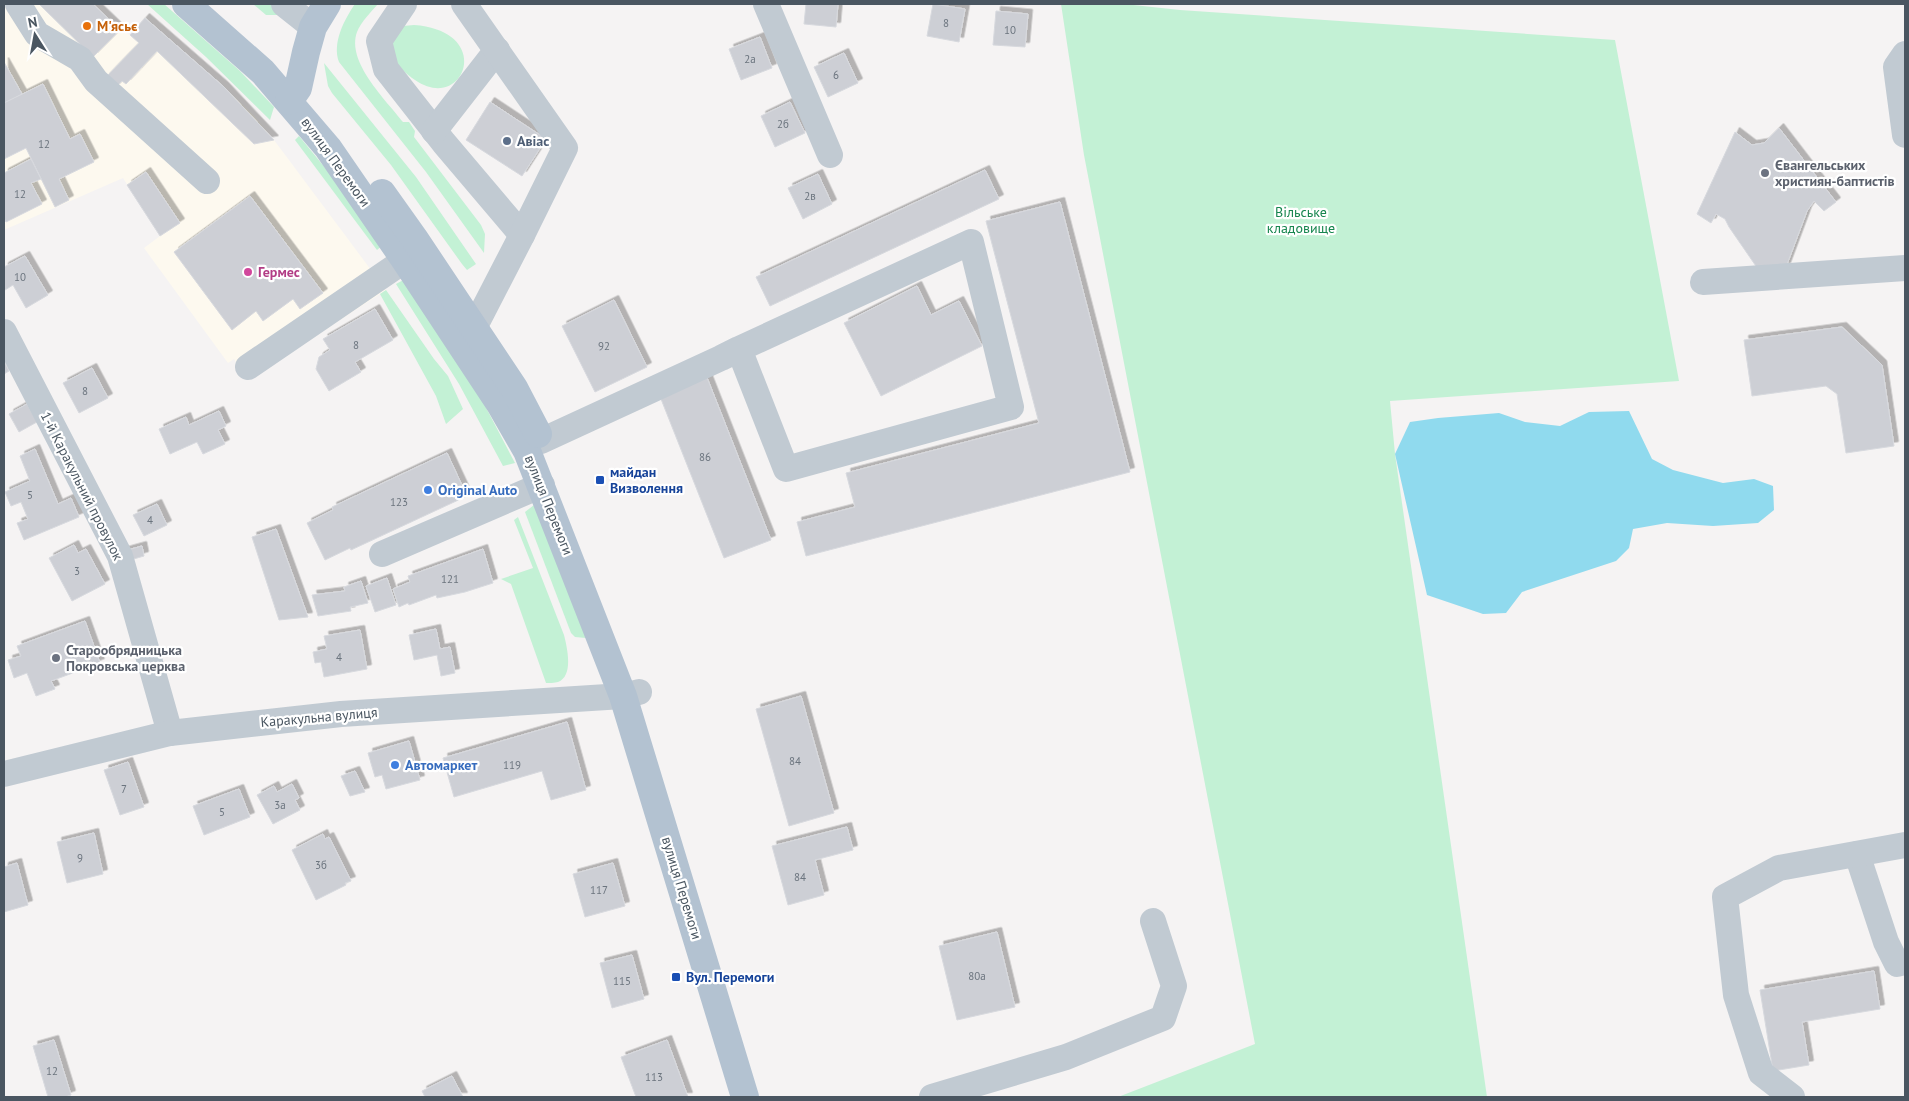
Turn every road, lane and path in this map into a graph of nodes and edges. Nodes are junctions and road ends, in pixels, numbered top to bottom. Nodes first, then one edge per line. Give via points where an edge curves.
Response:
1 (18, 4) edge
2 (186, 4) edge
3 (210, 4) edge
4 (284, 4) edge
5 (328, 4) edge
6 (404, 4) edge
7 (464, 4) edge
8 (766, 4) edge
9 (313, 27) junction
10 (496, 50) junction
11 (1905, 54) edge
12 (293, 94) junction
13 (434, 131) junction
14 (1905, 135) edge
15 (830, 155) dead end
16 (207, 181) dead end
17 (522, 235) junction
18 (405, 260) junction
19 (1905, 268) edge
20 (1703, 282) dead end
21 (464, 331) junction
22 (4, 332) edge
23 (739, 349) junction
24 (248, 366) dead end
25 (541, 441) junction
26 (542, 485) junction
27 (382, 554) dead end
28 (631, 694) junction
29 (170, 732) junction
30 (4, 774) edge
31 (1905, 845) edge
32 (1857, 854) junction
33 (1153, 920) dead end
34 (1905, 962) edge
35 (745, 1097) edge
36 (761, 1097) edge
37 (932, 1097) edge
38 (1792, 1097) edge

1 - 16 street via 37,34 80,59 96,81
2 - 12 main road, вулиця Перемоги
3 - 12 main road via 276,63
4 - 9 street
5 - 9 main road
6 - 13 street via 379,41 386,69
7 - 10 street
8 - 15 street
9 - 12 main road
10 - 13 street
10 - 17 street via 564,148
11 - 14 street via 1896,68
12 - 18 main road, вулиця Перемоги
12 - 21 main road, вулиця Перемоги via 342,138 414,238
13 - 17 street
17 - 21 street
18 - 21 main road, вулиця Перемоги
18 - 24 street
19 - 20 street
21 - 25 main road, вулиця Перемоги via 514,388
21 - 26 main road, вулиця Перемоги
22 - 29 street, 1-й Каракульний провулок via 120,556
23 - 23 street via 971,242 1011,407 786,469
23 - 25 street
25 - 28 main road, вулиця Перемоги via 565,492
26 - 27 street
26 - 28 main road, вулиця Перемоги
28 - 29 street, Каракульна вулиця via 342,714
28 - 35 main road, вулиця Перемоги
28 - 36 main road, вулиця Перемоги
29 - 30 street, Каракульна вулиця
31 - 32 street
32 - 34 street via 1886,942 1897,964
32 - 38 street via 1779,868 1725,897 1736,995 1762,1073
33 - 37 street via 1174,986 1163,1018 1066,1057

